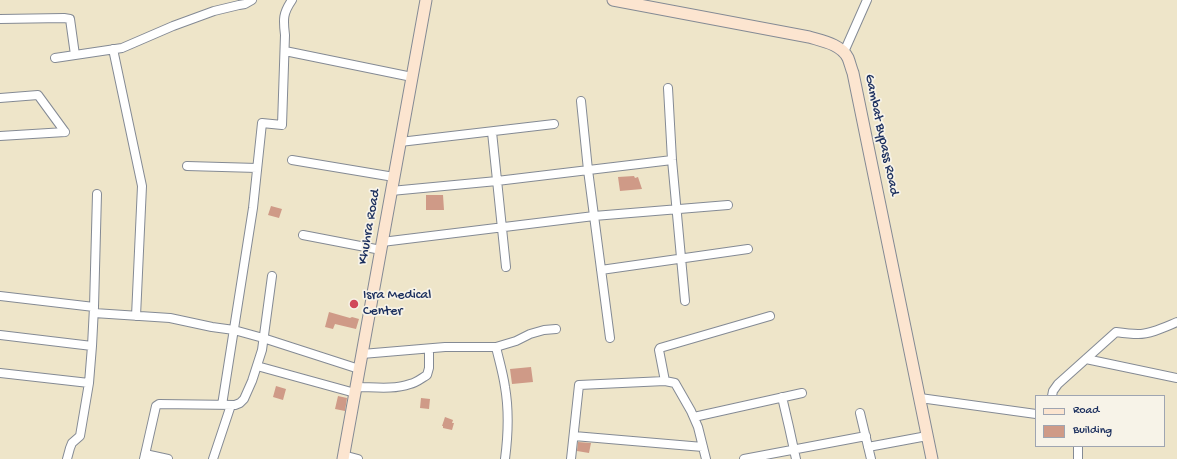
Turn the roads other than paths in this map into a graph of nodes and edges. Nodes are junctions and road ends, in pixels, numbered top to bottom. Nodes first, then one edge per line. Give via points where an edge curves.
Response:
1 (252, 0) edge
2 (292, 0) edge
3 (426, 0) edge
4 (613, 0) edge
5 (867, 0) edge
6 (0, 19) edge
7 (112, 49) junction
8 (285, 51) junction
9 (844, 52) junction
10 (75, 55) junction
11 (55, 58) dead end
12 (412, 77) junction
13 (668, 88) dead end
14 (0, 98) edge
15 (581, 101) dead end
16 (554, 124) dead end
17 (492, 132) junction
18 (0, 136) edge
19 (400, 142) junction
20 (292, 160) dead end
21 (672, 160) junction
22 (188, 166) dead end
23 (257, 168) junction
24 (588, 170) junction
25 (394, 177) junction
26 (497, 181) junction
27 (391, 191) junction
28 (97, 194) dead end
29 (728, 204) dead end
30 (677, 210) junction
31 (594, 216) junction
32 (502, 228) junction
33 (303, 236) dead end
34 (381, 246) junction
35 (748, 249) dead end
36 (681, 258) junction
37 (506, 267) dead end
38 (601, 270) junction
39 (272, 276) dead end
40 (0, 296) edge
41 (685, 301) dead end
42 (94, 310) junction
43 (136, 316) junction
44 (770, 316) dead end
45 (1177, 322) edge
46 (556, 329) dead end
47 (234, 330) junction
48 (0, 335) edge
49 (263, 338) junction
50 (610, 338) dead end
51 (92, 346) junction
52 (496, 347) junction
53 (429, 349) junction
54 (362, 354) junction
55 (1086, 359) junction
56 (257, 366) junction
57 (359, 369) junction
58 (0, 373) edge
59 (1177, 378) edge
60 (666, 381) junction
61 (89, 383) junction
62 (355, 390) junction
63 (802, 393) dead end
64 (1052, 395) edge
65 (782, 397) junction
66 (920, 398) junction
67 (227, 405) junction
68 (860, 413) dead end
69 (1035, 414) edge
70 (694, 417) junction
71 (574, 436) junction
72 (866, 436) junction
73 (928, 436) junction
74 (703, 447) junction
75 (1078, 447) edge
76 (868, 448) junction
77 (794, 449) junction
78 (145, 456) edge
79 (343, 457) edge
80 (67, 459) edge
81 (168, 459) edge
82 (213, 459) edge
83 (358, 459) edge
84 (505, 459) edge
85 (571, 459) edge
86 (706, 459) edge
87 (744, 459) edge
88 (796, 459) edge
89 (871, 459) edge
90 (932, 459) edge
91 (1078, 459) edge

1 - 7 street via 173,26 122,48
2 - 8 street via 283,20
3 - 12 street, Khuhra Road
4 - 9 street via 809,37 830,43
5 - 9 street
6 - 10 street via 70,19
7 - 10 street
7 - 43 street via 142,186
8 - 12 street
8 - 23 street via 282,125 262,123
9 - 66 street, Gambat Bypass Road via 853,74
10 - 11 street
12 - 19 street, Khuhra Road
13 - 21 street
14 - 18 street via 38,95 65,132
15 - 24 street
16 - 17 street
17 - 19 street
17 - 26 street
19 - 25 street, Khuhra Road
20 - 25 street
21 - 24 street
21 - 30 street
22 - 23 street
23 - 47 street
24 - 26 street
24 - 31 street
25 - 27 street, Khuhra Road
26 - 27 street
26 - 32 street
27 - 34 street, Khuhra Road
28 - 42 street
29 - 30 street
30 - 31 street
30 - 36 street
31 - 32 street
31 - 38 street
32 - 34 street
32 - 37 street
33 - 34 street
34 - 54 street, Khuhra Road
35 - 36 street
36 - 38 street
36 - 41 street
38 - 50 street
39 - 49 street
40 - 42 street
42 - 43 street
42 - 51 street
43 - 47 street via 170,318
44 - 60 street via 660,348 659,355
45 - 55 street via 1144,333 1116,332
46 - 52 street via 530,334
47 - 49 street
47 - 67 street
48 - 51 street
49 - 56 street
49 - 57 street
51 - 61 street
52 - 53 street
52 - 84 street via 506,387
53 - 54 street
53 - 62 street via 428,375 414,383
54 - 57 street, Khuhra Road
55 - 59 street
55 - 64 street via 1058,384
56 - 62 street
56 - 67 street via 244,399 235,405
57 - 62 street, Khuhra Road
58 - 61 street
60 - 70 street via 675,384
60 - 71 street via 579,385
61 - 80 street via 80,436 72,443
62 - 79 street, Khuhra Road
63 - 65 street
65 - 70 street
65 - 77 street
66 - 69 street
66 - 73 street, Gambat Bypass Road
67 - 78 street via 159,404 156,406
67 - 82 street
68 - 72 street
70 - 74 street
71 - 74 street
71 - 85 street
72 - 76 street
72 - 77 street
73 - 76 street
73 - 90 street, Gambat Bypass Road
74 - 86 street
75 - 91 street
76 - 89 street
77 - 87 street
77 - 88 street
78 - 81 street
79 - 83 street

